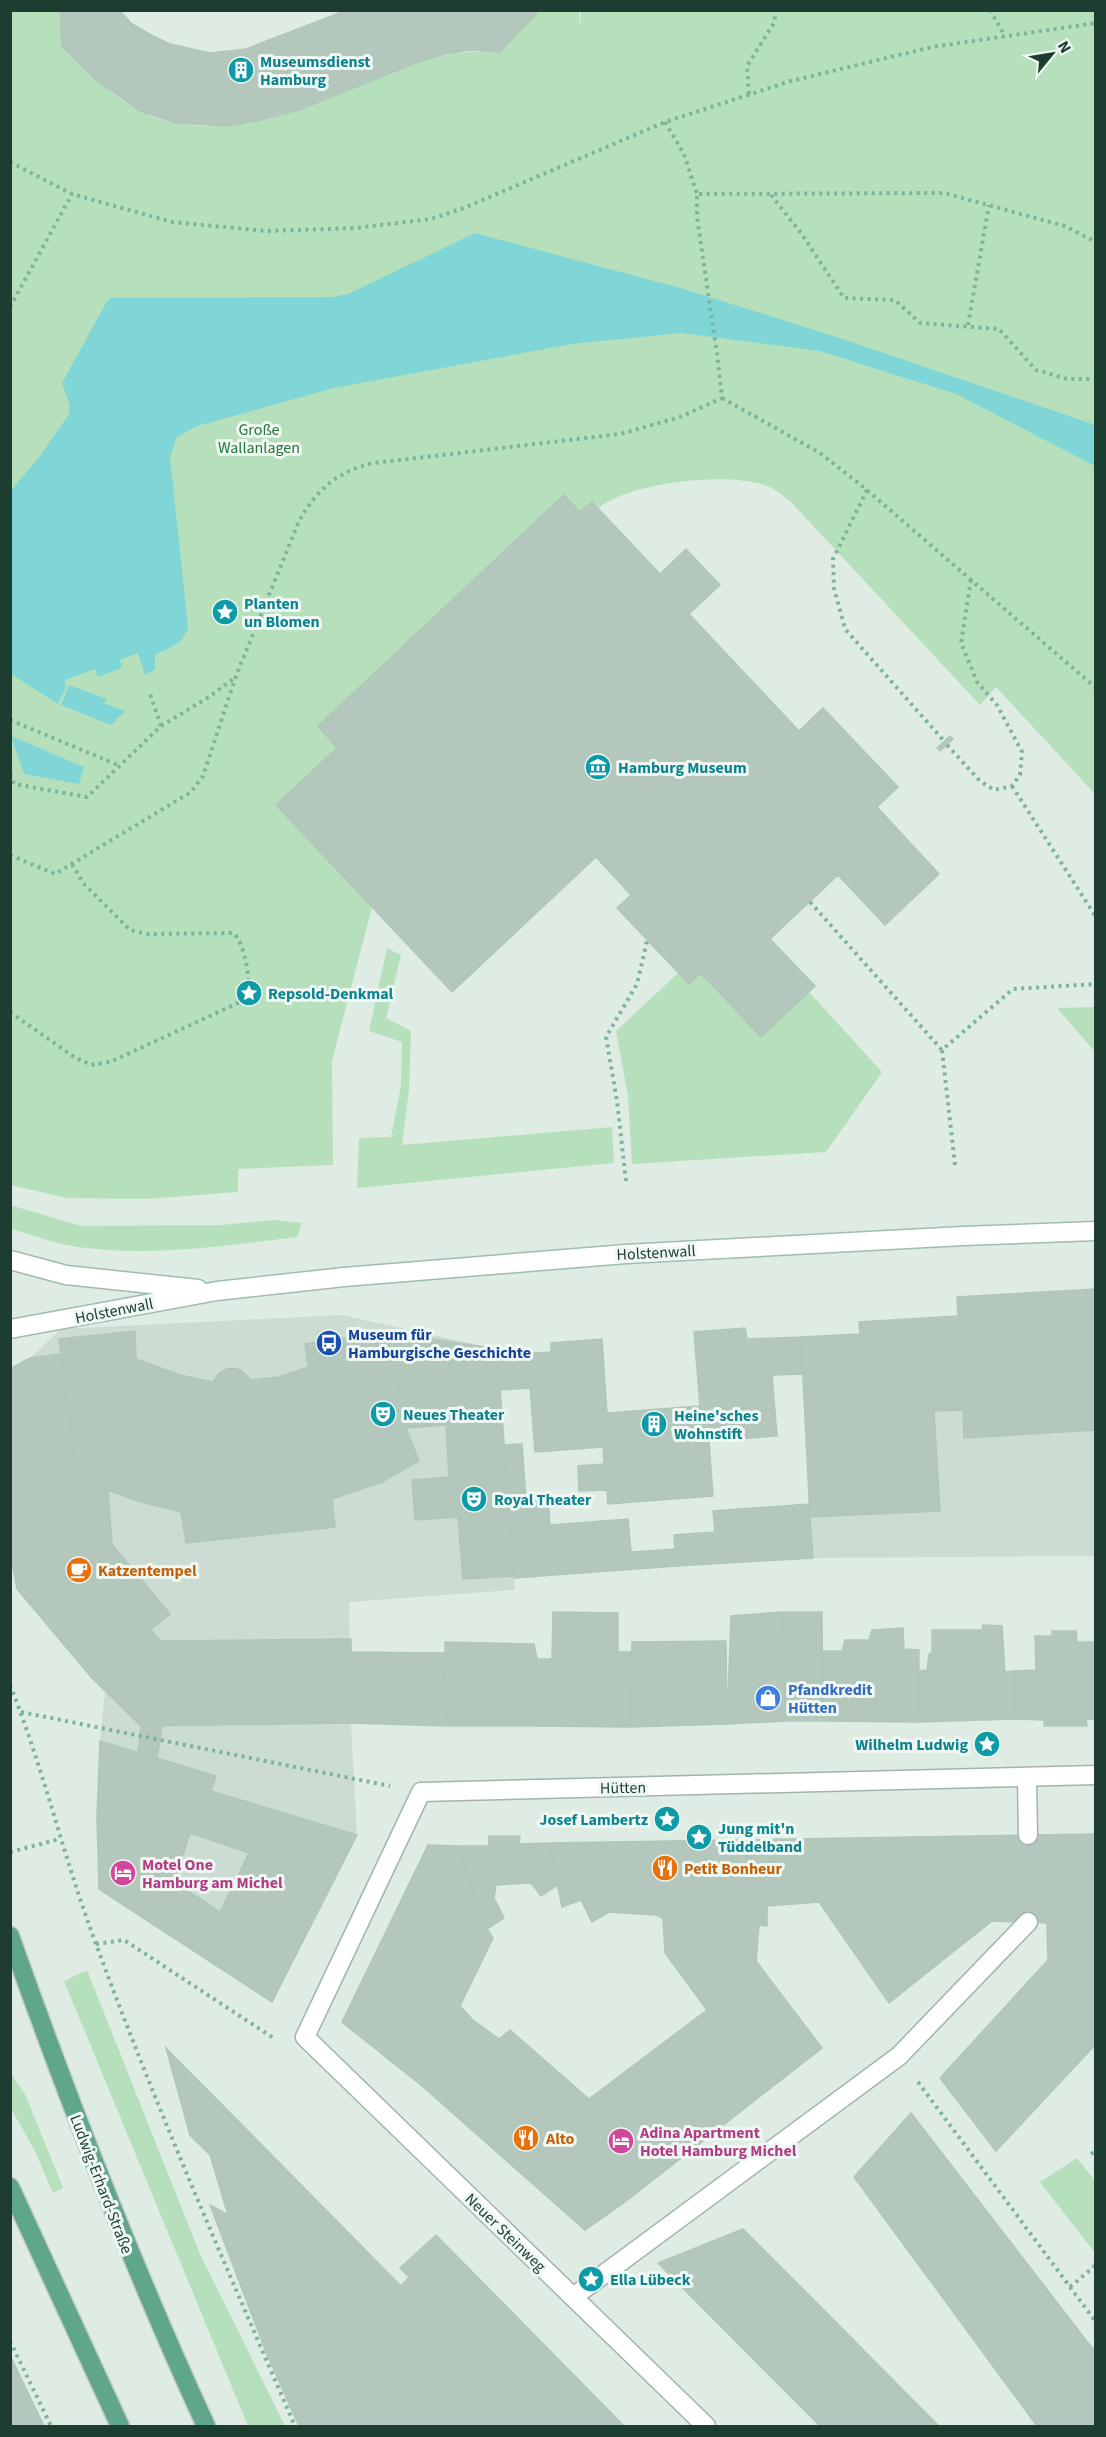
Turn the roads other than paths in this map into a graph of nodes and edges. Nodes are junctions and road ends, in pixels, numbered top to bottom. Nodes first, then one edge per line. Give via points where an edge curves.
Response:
1 (1095, 1231) edge
2 (10, 1260) edge
3 (217, 1291) junction
4 (10, 1329) edge
5 (1095, 1775) edge
6 (1028, 1777) junction
7 (1028, 1835) dead end
8 (1028, 1922) dead end
9 (10, 1936) edge
10 (10, 1951) edge
11 (24, 1974) junction
12 (305, 2037) joint
13 (10, 2187) edge
14 (573, 2297) junction
15 (120, 2427) edge
16 (206, 2427) edge
17 (706, 2427) edge

1 - 3 street, Holstenwall via 626,1254
2 - 3 street, Holstenwall via 66,1275
3 - 4 street, Holstenwall
5 - 6 street, Hütten
6 - 7 street
6 - 12 street, Hütten via 421,1792
8 - 14 street via 899,2056
9 - 11 main road, Ludwig-Erhard-Straße
10 - 11 main road
11 - 16 main road, Ludwig-Erhard-Straße via 130,2256
12 - 14 street, Neuer Steinweg
13 - 15 main road
14 - 17 street, Neuer Steinweg

